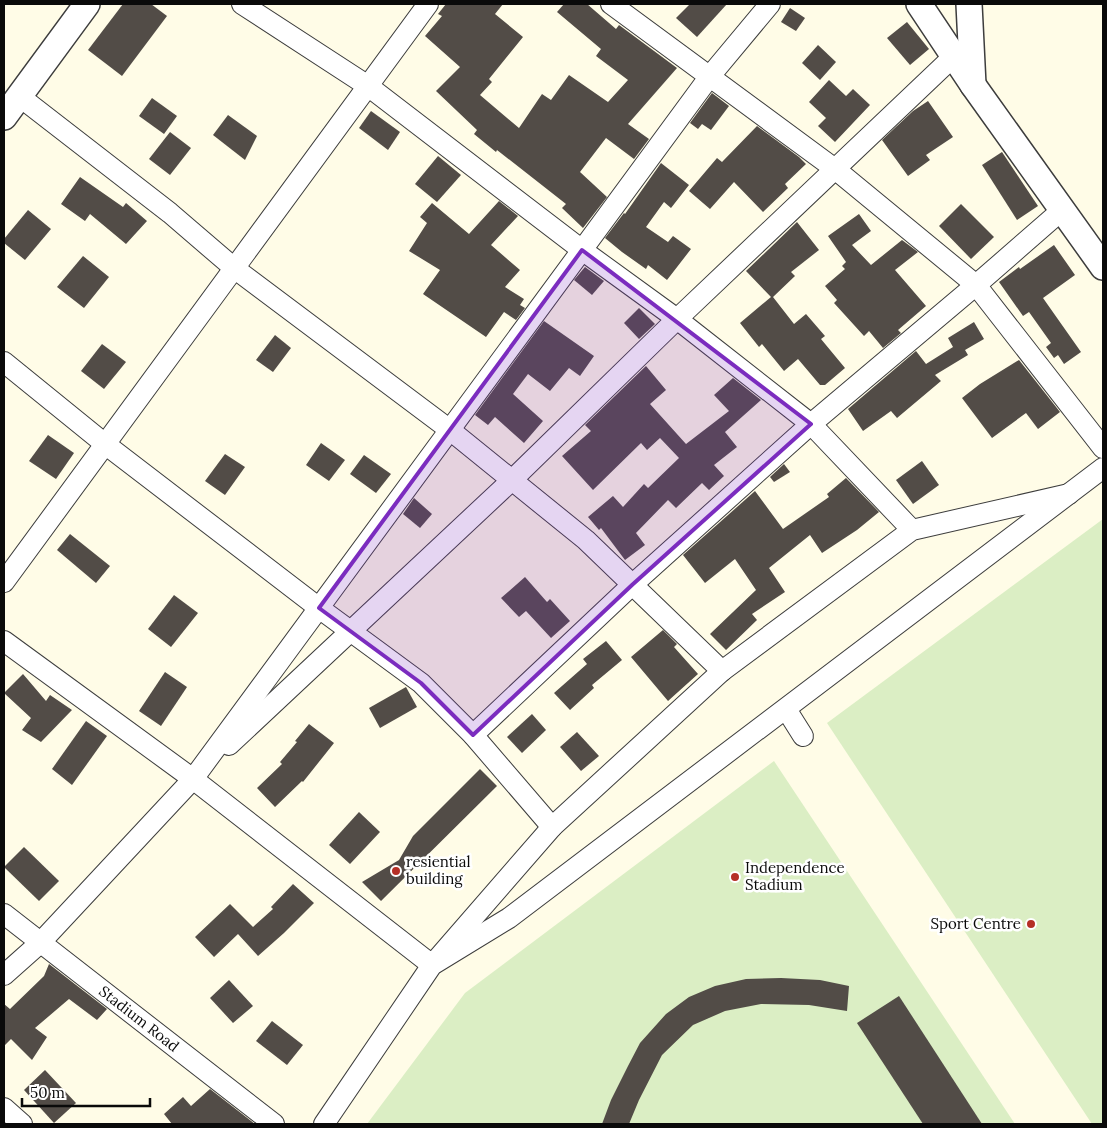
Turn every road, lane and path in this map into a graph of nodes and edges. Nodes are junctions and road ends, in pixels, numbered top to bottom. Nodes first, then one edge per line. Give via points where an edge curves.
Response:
1 (87, 4) edge
2 (242, 4) edge
3 (428, 4) edge
4 (611, 4) edge
5 (770, 4) edge
6 (919, 4) edge
7 (969, 4) edge
8 (954, 56) junction
9 (710, 76) junction
10 (973, 85) junction
11 (368, 86) junction
12 (19, 96) junction
13 (4, 117) edge
14 (835, 169) junction
15 (1062, 210) junction
16 (582, 250) junction
17 (1103, 267) edge
18 (234, 268) junction
19 (976, 285) junction
20 (678, 319) junction
21 (4, 362) edge
22 (811, 424) junction
23 (450, 430) junction
24 (105, 444) junction
25 (1103, 448) edge
26 (1103, 468) edge
27 (512, 480) junction
28 (1069, 494) junction
29 (912, 530) junction
30 (4, 582) edge
31 (632, 584) junction
32 (319, 608) junction
33 (351, 631) junction
34 (4, 641) edge
35 (722, 671) junction
36 (786, 709) junction
37 (473, 735) junction
38 (803, 736) dead end
39 (193, 779) junction
40 (552, 827) junction
41 (4, 914) edge
42 (40, 942) junction
43 (432, 965) junction
44 (4, 975) edge
45 (4, 1108) edge
46 (22, 1124) edge
47 (274, 1124) edge
48 (324, 1124) edge

1 - 12 street
2 - 11 street
3 - 11 street
4 - 9 street
5 - 9 street
6 - 8 street
7 - 10 street
8 - 10 street
8 - 14 street
9 - 14 street
9 - 16 street
10 - 15 street
11 - 16 street
11 - 18 street
12 - 13 street
12 - 18 street via 170,213
14 - 19 street
14 - 20 street
15 - 17 street
15 - 19 street
16 - 20 street
16 - 23 street
18 - 23 street
18 - 24 street
19 - 22 street
19 - 25 street
20 - 22 street
20 - 27 street
21 - 24 street
22 - 29 street
22 - 31 street
23 - 27 street
23 - 32 street
24 - 30 street
24 - 32 street
26 - 28 street
27 - 31 street via 586,540
27 - 33 street
28 - 29 street
28 - 36 street
29 - 35 street
31 - 35 street
31 - 37 street
32 - 33 street
32 - 39 street
33 - 37 street via 421,683
33 - 39 street
34 - 39 street
35 - 40 street
36 - 38 street
36 - 43 street via 509,918
37 - 40 street
39 - 42 street
39 - 43 street
40 - 43 street
41 - 42 street, Stadium Road
42 - 44 street
42 - 47 street, Stadium Road
43 - 48 street
45 - 46 street

